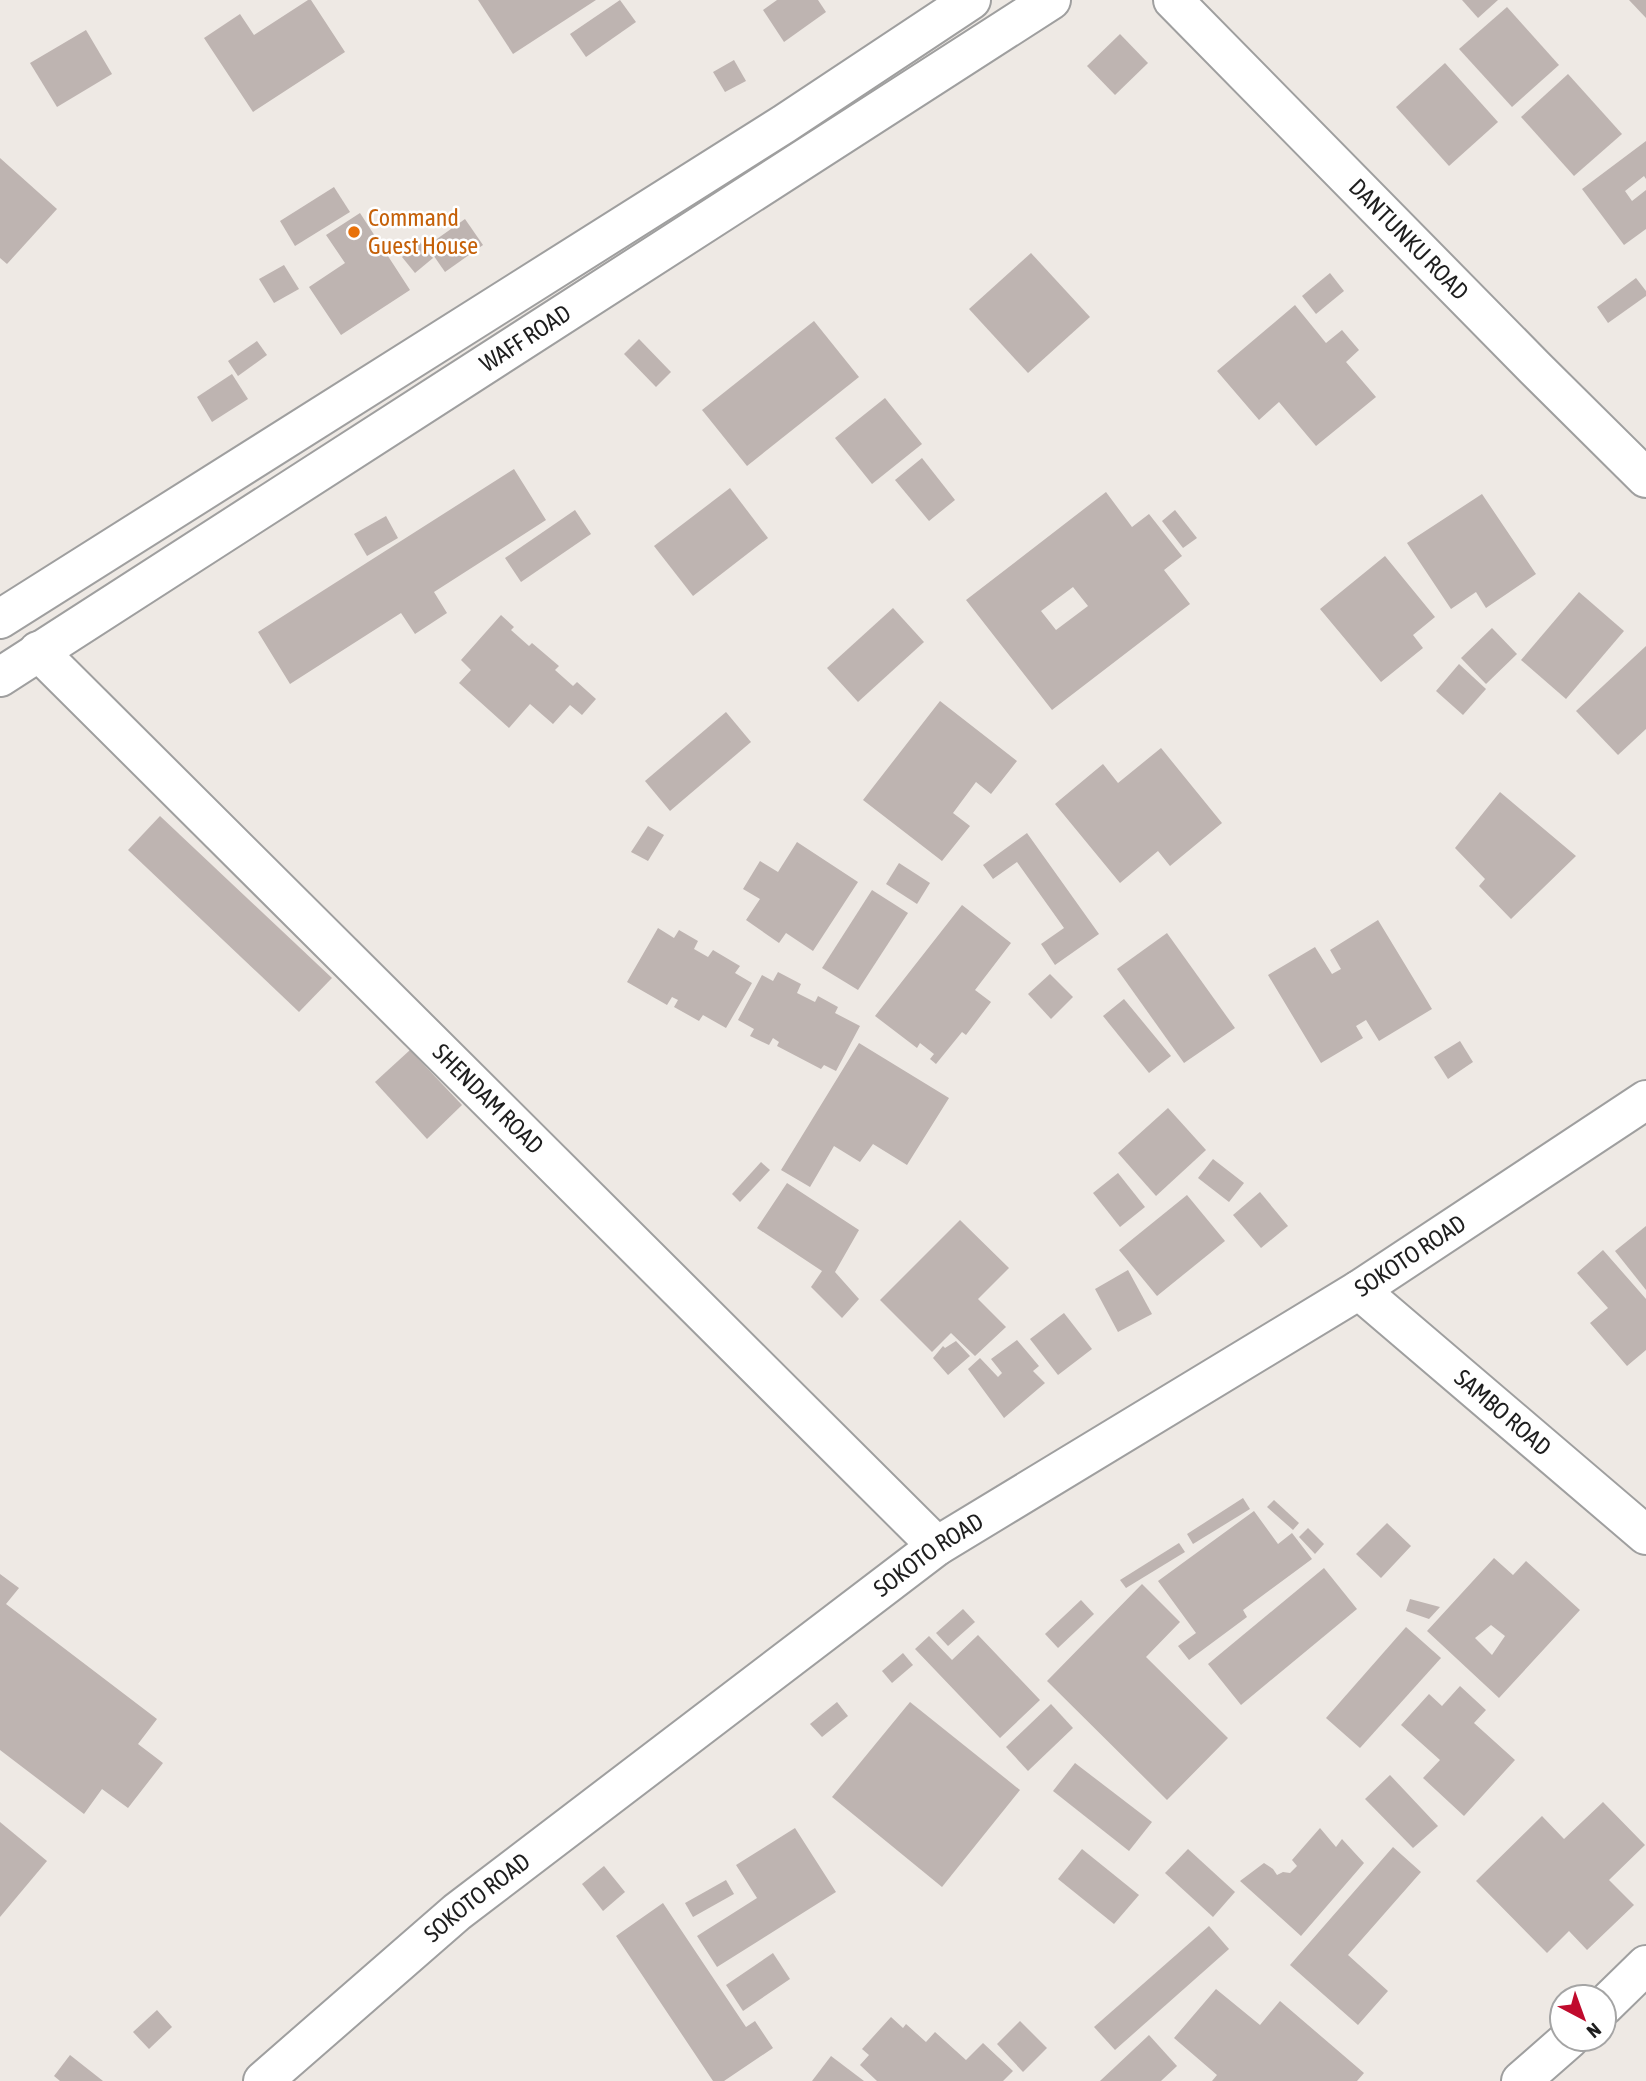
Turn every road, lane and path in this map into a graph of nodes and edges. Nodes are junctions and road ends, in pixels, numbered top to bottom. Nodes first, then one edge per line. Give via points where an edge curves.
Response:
1 (971, 0) edge
2 (1051, 0) edge
3 (1173, 0) edge
4 (1646, 478) edge
5 (0, 619) edge
6 (38, 651) junction
7 (0, 677) edge
8 (1646, 1100) edge
9 (1359, 1290) junction
10 (1646, 1535) edge
11 (937, 1546) junction
12 (1646, 1965) edge
13 (1618, 1992) edge
14 (1553, 2053) edge
15 (264, 2081) edge
16 (1521, 2081) edge

1 - 5 street, WAFF ROAD
2 - 6 street, WAFF ROAD
3 - 4 street, DANTUNKU ROAD
6 - 7 street, WAFF ROAD
6 - 11 street, SHENDAM ROAD
8 - 9 street, SOKOTO ROAD
9 - 10 street, SAMBO ROAD
9 - 11 street, SOKOTO ROAD
11 - 15 street, SOKOTO ROAD via 457,1912
12 - 13 street
14 - 16 street

